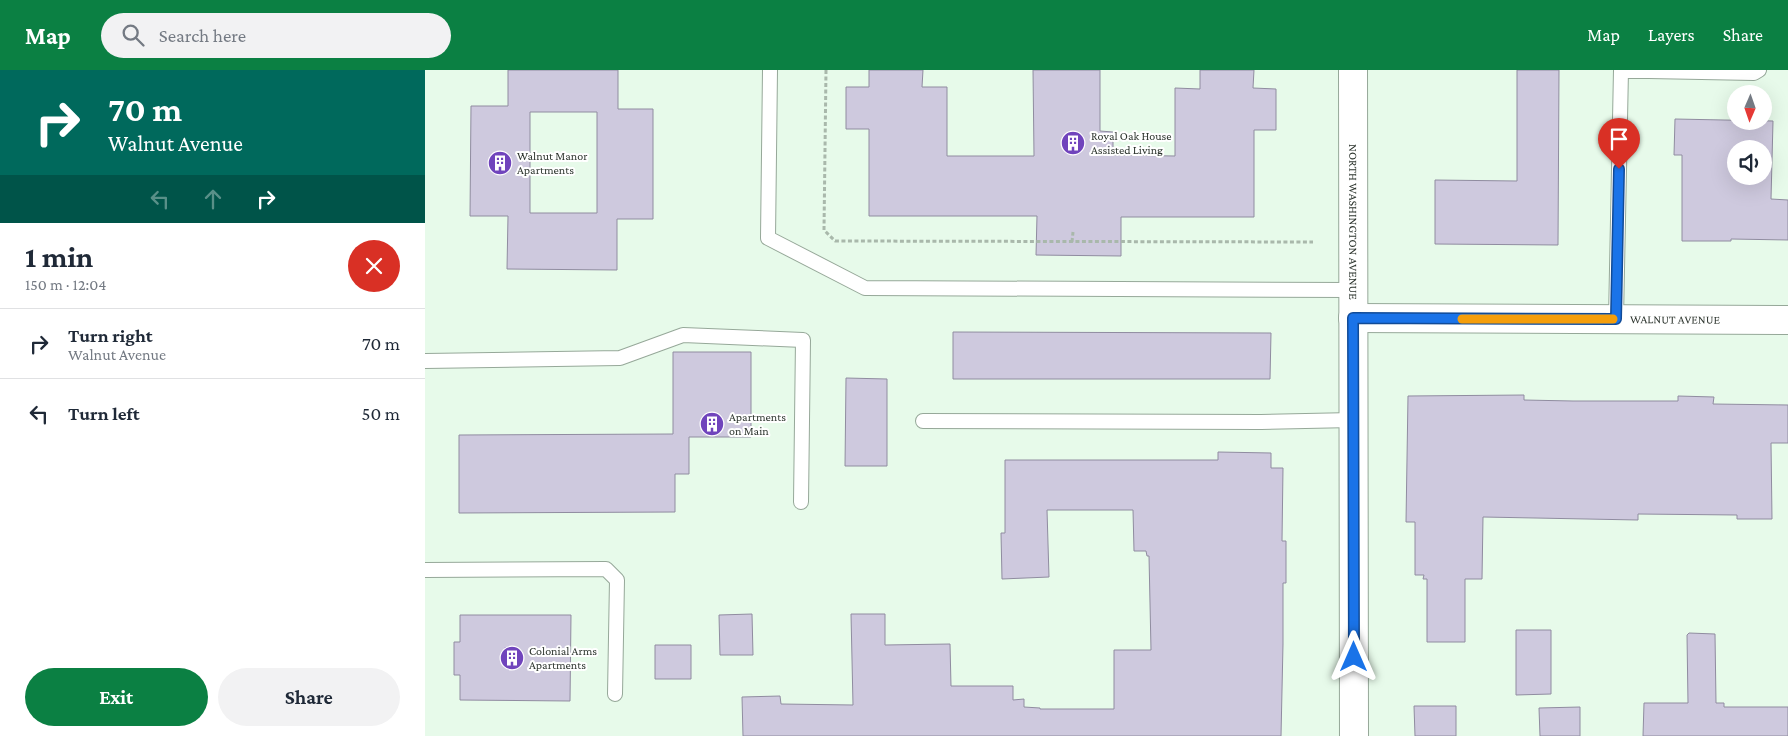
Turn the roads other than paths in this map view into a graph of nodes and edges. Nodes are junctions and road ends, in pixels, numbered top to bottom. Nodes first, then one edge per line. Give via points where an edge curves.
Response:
1 (770, 70) edge
2 (1353, 70) edge
3 (1621, 70) edge
4 (1759, 70) edge
5 (1649, 71) edge
6 (1353, 290) junction
7 (1353, 318) junction
8 (1616, 319) junction
9 (1788, 320) edge
10 (425, 361) edge
11 (1353, 420) junction
12 (923, 421) dead end
13 (801, 502) dead end
14 (425, 570) edge
15 (615, 694) dead end
16 (1354, 736) edge

1 - 6 lane via 768,238 865,288
2 - 6 street, NORTH WASHINGTON AVENUE
3 - 5 lane
3 - 8 lane
4 - 5 lane via 1754,73
6 - 7 street, NORTH WASHINGTON AVENUE
7 - 8 street, WALNUT AVENUE
7 - 11 street, NORTH WASHINGTON AVENUE
8 - 9 street, WALNUT AVENUE
10 - 13 lane via 620,358 683,335 803,340
11 - 12 lane
11 - 16 street, NORTH WASHINGTON AVENUE
14 - 15 lane via 606,569 617,580

